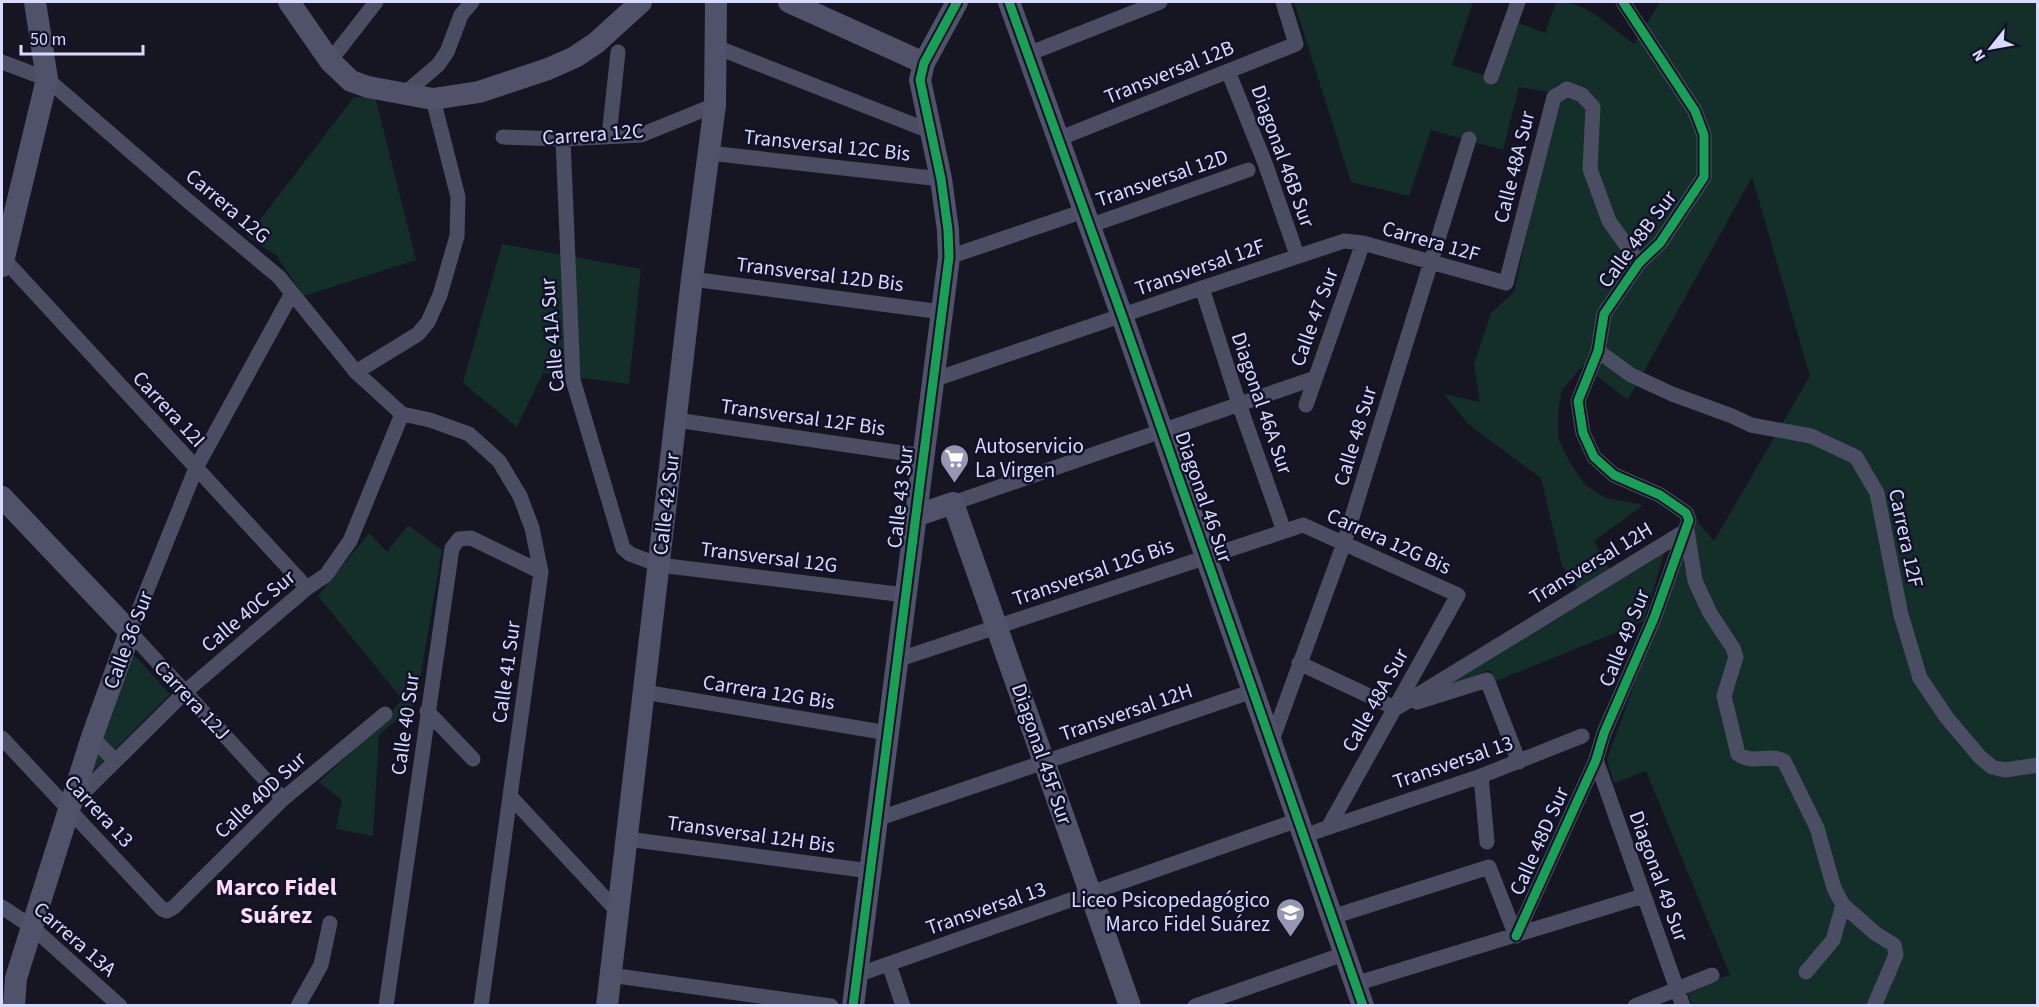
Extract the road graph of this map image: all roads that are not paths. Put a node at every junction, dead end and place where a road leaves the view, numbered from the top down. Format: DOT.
graph roads {
  1 [pos="35,2"];
  2 [pos="288,2"];
  3 [pos="376,2"];
  4 [pos="472,2"];
  5 [pos="641,2"];
  6 [pos="716,2"];
  7 [pos="789,2"];
  8 [pos="957,2"];
  9 [pos="1009,2"];
  10 [pos="1160,2"];
  11 [pos="1283,2"];
  12 [pos="1518,2"];
  13 [pos="1615,2"];
  14 [pos="1623,2"];
  15 [pos="1646,37"];
  16 [pos="716,47"];
  17 [pos="618,52"];
  18 [pos="1028,54"];
  19 [pos="330,61"];
  20 [pos="2,62"];
  21 [pos="924,63"];
  22 [pos="1228,71"];
  23 [pos="1491,77"];
  24 [pos="47,79"];
  25 [pos="404,94"];
  26 [pos="433,99"];
  27 [pos="715,105"];
  28 [pos="932,132"];
  29 [pos="609,136"];
  30 [pos="503,137"];
  31 [pos="563,139"];
  32 [pos="1058,139"];
  33 [pos="1469,139"];
  34 [pos="709,153"];
  35 [pos="1248,170"];
  36 [pos="941,179"];
  37 [pos="8,212"];
  38 [pos="1087,218"];
  39 [pos="1344,241"];
  40 [pos="1363,243"];
  41 [pos="1297,255"];
  42 [pos="949,257"];
  43 [pos="2,261"];
  44 [pos="1431,263"];
  45 [pos="1639,263"];
  46 [pos="693,279"];
  47 [pos="1506,283"];
  48 [pos="1202,288"];
  49 [pos="292,293"];
  50 [pos="942,312"];
  51 [pos="1122,316"];
  52 [pos="1598,351"];
  53 [pos="356,372"];
  54 [pos="1315,378"];
  55 [pos="933,380"];
  56 [pos="1239,404"];
  57 [pos="1306,405"];
  58 [pos="402,414"];
  59 [pos="676,420"];
  60 [pos="1162,431"];
  61 [pos="923,456"];
  62 [pos="195,468"];
  63 [pos="2,497"];
  64 [pos="953,503"];
  65 [pos="915,516"];
  66 [pos="1304,525"];
  67 [pos="1687,530"];
  68 [pos="1284,531"];
  69 [pos="1344,543"];
  70 [pos="630,554"];
  71 [pos="1206,557"];
  72 [pos="659,566"];
  73 [pos="540,572"];
  74 [pos="307,588"];
  75 [pos="905,595"];
  76 [pos="1458,595"];
  77 [pos="997,627"];
  78 [pos="130,632"];
  79 [pos="897,660"];
  80 [pos="1299,663"];
  81 [pos="185,692"];
  82 [pos="644,692"];
  83 [pos="1253,692"];
  84 [pos="1395,708"];
  85 [pos="428,711"];
  86 [pos="385,714"];
  87 [pos="888,733"];
  88 [pos="92,736"];
  89 [pos="1582,736"];
  90 [pos="2,738"];
  91 [pos="1271,743"];
  92 [pos="474,759"];
  93 [pos="115,760"];
  94 [pos="1596,760"];
  95 [pos="1044,762"];
  96 [pos="1519,762"];
  97 [pos="2037,765"];
  98 [pos="1481,776"];
  99 [pos="510,796"];
  100 [pos="284,799"];
  101 [pos="70,807"];
  102 [pos="877,819"];
  103 [pos="1329,826"];
  104 [pos="1301,828"];
  105 [pos="627,839"];
  106 [pos="1487,842"];
  107 [pos="870,871"];
  108 [pos="1090,893"];
  109 [pos="1643,896"];
  110 [pos="1843,905"];
  111 [pos="2,907"];
  112 [pos="167,911"];
  113 [pos="618,912"];
  114 [pos="1332,917"];
  115 [pos="330,923"];
  116 [pos="32,927"];
  117 [pos="1516,936"];
  118 [pos="1344,954"];
  119 [pos="889,964"];
  120 [pos="1806,972"];
  121 [pos="610,975"];
  122 [pos="857,975"];
  123 [pos="1712,975"];
  124 [pos="1677,987"];
  125 [pos="1359,995"];
  126 [pos="115,1004"];
  127 [pos="14,1005"];
  128 [pos="298,1005"];
  129 [pos="386,1005"];
  130 [pos="481,1005"];
  131 [pos="607,1005"];
  132 [pos="831,1005"];
  133 [pos="854,1005"];
  134 [pos="903,1005"];
  135 [pos="1130,1005"];
  136 [pos="1195,1005"];
  137 [pos="1635,1005"];
  138 [pos="1683,1005"];
  139 [pos="1874,1005"];
  1 -- 24 [label="street"];
  2 -- 19 [label="street"];
  3 -- 19 [label="street"];
  4 -- 25 [label="street"];
  5 -- 26 [label="street"];
  6 -- 16 [label="street, Calle 42 Sur"];
  7 -- 21 [label="street"];
  8 -- 21 [label="street, Calle 43 Sur"];
  9 -- 18 [label="street, Diagonal 46 Sur"];
  10 -- 18 [label="street"];
  11 -- 22 [label="street, Transversal 12B"];
  12 -- 23 [label="street"];
  13 -- 15 [label="street"];
  14 -- 15 [label="street"];
  15 -- 45 [label="street, Calle 48B Sur"];
  16 -- 27 [label="street, Calle 42 Sur"];
  16 -- 28 [label="street"];
  17 -- 29 [label="street"];
  18 -- 32 [label="street, Diagonal 46 Sur"];
  19 -- 25 [label="street"];
  20 -- 24 [label="street, Carrera 12G"];
  21 -- 28 [label="street, Calle 43 Sur"];
  22 -- 32 [label="street, Transversal 12B"];
  22 -- 41 [label="street, Diagonal 46B Sur"];
  24 -- 37 [label="street"];
  24 -- 49 [label="street, Carrera 12G"];
  25 -- 26 [label="street"];
  26 -- 53 [label="street"];
  27 -- 29 [label="street, Carrera 12C"];
  27 -- 34 [label="street, Calle 42 Sur"];
  28 -- 36 [label="street, Calle 43 Sur"];
  29 -- 31 [label="street, Carrera 12C"];
  30 -- 31 [label="street, Carrera 12C"];
  31 -- 70 [label="street, Calle 41A Sur"];
  32 -- 38 [label="street, Diagonal 46 Sur"];
  33 -- 44 [label="street, Calle 48 Sur"];
  34 -- 36 [label="street, Transversal 12C Bis"];
  34 -- 46 [label="street, Calle 42 Sur"];
  35 -- 38 [label="street, Transversal 12D"];
  36 -- 42 [label="street, Calle 43 Sur"];
  37 -- 43 [label="street"];
  38 -- 42 [label="street, Transversal 12D"];
  38 -- 51 [label="street, Diagonal 46 Sur"];
  39 -- 40 [label="street, Carrera 12F"];
  39 -- 41 [label="street, Transversal 12F"];
  40 -- 44 [label="street, Carrera 12F"];
  40 -- 54 [label="street, Calle 47 Sur"];
  41 -- 48 [label="street, Transversal 12F"];
  42 -- 50 [label="street, Calle 43 Sur"];
  43 -- 62 [label="street, Carrera 12I"];
  44 -- 47 [label="street, Carrera 12F"];
  44 -- 69 [label="street, Calle 48 Sur"];
  45 -- 47 [label="street, Calle 48A Sur"];
  45 -- 52 [label="street, Calle 48B Sur"];
  46 -- 50 [label="street, Transversal 12D Bis"];
  46 -- 59 [label="street, Calle 42 Sur"];
  48 -- 51 [label="street, Transversal 12F"];
  48 -- 56 [label="street, Diagonal 46A Sur"];
  49 -- 53 [label="street, Carrera 12G"];
  49 -- 62 [label="street, Calle 36 Sur"];
  50 -- 55 [label="street, Calle 43 Sur"];
  51 -- 55 [label="street, Transversal 12F"];
  51 -- 60 [label="street, Diagonal 46 Sur"];
  52 -- 67 [label="street, Calle 48B Sur"];
  52 -- 97 [label="street, Carrera 12F"];
  53 -- 58 [label="street, Carrera 12G"];
  54 -- 56 [label="street"];
  54 -- 57 [label="street, Calle 47 Sur"];
  55 -- 61 [label="street, Calle 43 Sur"];
  56 -- 60 [label="street"];
  56 -- 68 [label="street, Diagonal 46A Sur"];
  58 -- 73 [label="street, Calle 41 Sur"];
  58 -- 74 [label="street, Calle 40C Sur"];
  59 -- 61 [label="street, Transversal 12F Bis"];
  59 -- 72 [label="street, Calle 42 Sur"];
  60 -- 64 [label="street"];
  60 -- 71 [label="street, Diagonal 46 Sur"];
  61 -- 65 [label="street, Calle 43 Sur"];
  62 -- 74 [label="street, Carrera 12I"];
  62 -- 78 [label="street, Calle 36 Sur"];
  63 -- 78 [label="street, Carrera 12J"];
  64 -- 65 [label="street"];
  64 -- 77 [label="street, Diagonal 45F Sur"];
  65 -- 75 [label="street, Calle 43 Sur"];
  66 -- 68 [label="street, Transversal 12G Bis"];
  66 -- 69 [label="street, Carrera 12G Bis"];
  67 -- 84 [label="street, Transversal 12H"];
  67 -- 94 [label="street, Calle 49 Sur"];
  67 -- 110 [label="street"];
  68 -- 71 [label="street, Transversal 12G Bis"];
  69 -- 76 [label="street, Carrera 12G Bis"];
  69 -- 80 [label="street, Calle 48 Sur"];
  70 -- 72 [label="street, Transversal 12G"];
  71 -- 77 [label="street, Transversal 12G Bis"];
  71 -- 83 [label="street, Diagonal 46 Sur"];
  72 -- 75 [label="street, Transversal 12G"];
  72 -- 82 [label="street, Calle 42 Sur"];
  73 -- 85 [label="street, Calle 40 Sur"];
  73 -- 99 [label="street, Calle 41 Sur"];
  74 -- 81 [label="street, Calle 40C Sur"];
  75 -- 79 [label="street, Calle 43 Sur"];
  76 -- 84 [label="street, Calle 48A Sur"];
  77 -- 79 [label="street, Transversal 12G Bis"];
  77 -- 95 [label="street, Diagonal 45F Sur"];
  78 -- 81 [label="street, Carrera 12J"];
  78 -- 88 [label="street, Calle 36 Sur"];
  79 -- 87 [label="street, Calle 43 Sur"];
  80 -- 84 [label="street"];
  80 -- 91 [label="street, Calle 48 Sur"];
  81 -- 93 [label="street, Calle 40C Sur"];
  81 -- 100 [label="street, Carrera 12J"];
  82 -- 87 [label="street, Carrera 12G Bis"];
  82 -- 105 [label="street, Calle 42 Sur"];
  83 -- 91 [label="street, Diagonal 46 Sur"];
  83 -- 95 [label="street, Transversal 12H"];
  84 -- 96 [label="street"];
  84 -- 103 [label="street, Calle 48A Sur"];
  85 -- 92 [label="street"];
  85 -- 129 [label="street, Calle 40 Sur"];
  86 -- 100 [label="street, Calle 40D Sur"];
  87 -- 102 [label="street, Calle 43 Sur"];
  88 -- 93 [label="street"];
  88 -- 101 [label="street, Calle 36 Sur"];
  89 -- 96 [label="street, Transversal 13"];
  90 -- 101 [label="street, Carrera 13"];
  91 -- 104 [label="street, Diagonal 46 Sur"];
  93 -- 101 [label="street, Calle 40C Sur"];
  94 -- 109 [label="street, Diagonal 49 Sur"];
  94 -- 117 [label="street, Calle 48D Sur"];
  95 -- 102 [label="street, Transversal 12H"];
  95 -- 108 [label="street, Diagonal 45F Sur"];
  96 -- 98 [label="street, Transversal 13"];
  98 -- 103 [label="street, Transversal 13"];
  98 -- 106 [label="street"];
  99 -- 113 [label="street"];
  99 -- 130 [label="street, Calle 41 Sur"];
  100 -- 112 [label="street, Calle 40D Sur"];
  101 -- 112 [label="street, Carrera 13"];
  101 -- 116 [label="street, Calle 36 Sur"];
  102 -- 107 [label="street, Calle 43 Sur"];
  103 -- 104 [label="street, Transversal 13"];
  104 -- 108 [label="street, Transversal 13"];
  104 -- 114 [label="street, Diagonal 46 Sur"];
  105 -- 107 [label="street, Transversal 12H Bis"];
  105 -- 113 [label="street, Calle 42 Sur"];
  107 -- 122 [label="street, Calle 43 Sur"];
  108 -- 119 [label="street, Transversal 13"];
  108 -- 135 [label="street, Diagonal 45F Sur"];
  109 -- 117 [label="street"];
  109 -- 124 [label="street, Diagonal 49 Sur"];
  110 -- 120 [label="street"];
  110 -- 139 [label="street"];
  111 -- 116 [label="street, Carrera 13A"];
  113 -- 121 [label="street, Calle 42 Sur"];
  114 -- 117 [label="street"];
  114 -- 118 [label="street, Diagonal 46 Sur"];
  115 -- 128 [label="street"];
  116 -- 126 [label="street, Carrera 13A"];
  116 -- 127 [label="street, Calle 36 Sur"];
  117 -- 125 [label="street"];
  118 -- 125 [label="street, Diagonal 46 Sur"];
  118 -- 136 [label="street"];
  119 -- 122 [label="street, Transversal 13"];
  119 -- 134 [label="street"];
  121 -- 131 [label="street, Calle 42 Sur"];
  121 -- 132 [label="street"];
  122 -- 133 [label="street, Calle 43 Sur"];
  123 -- 124 [label="street"];
  124 -- 137 [label="street"];
  124 -- 138 [label="street, Diagonal 49 Sur"];
}
